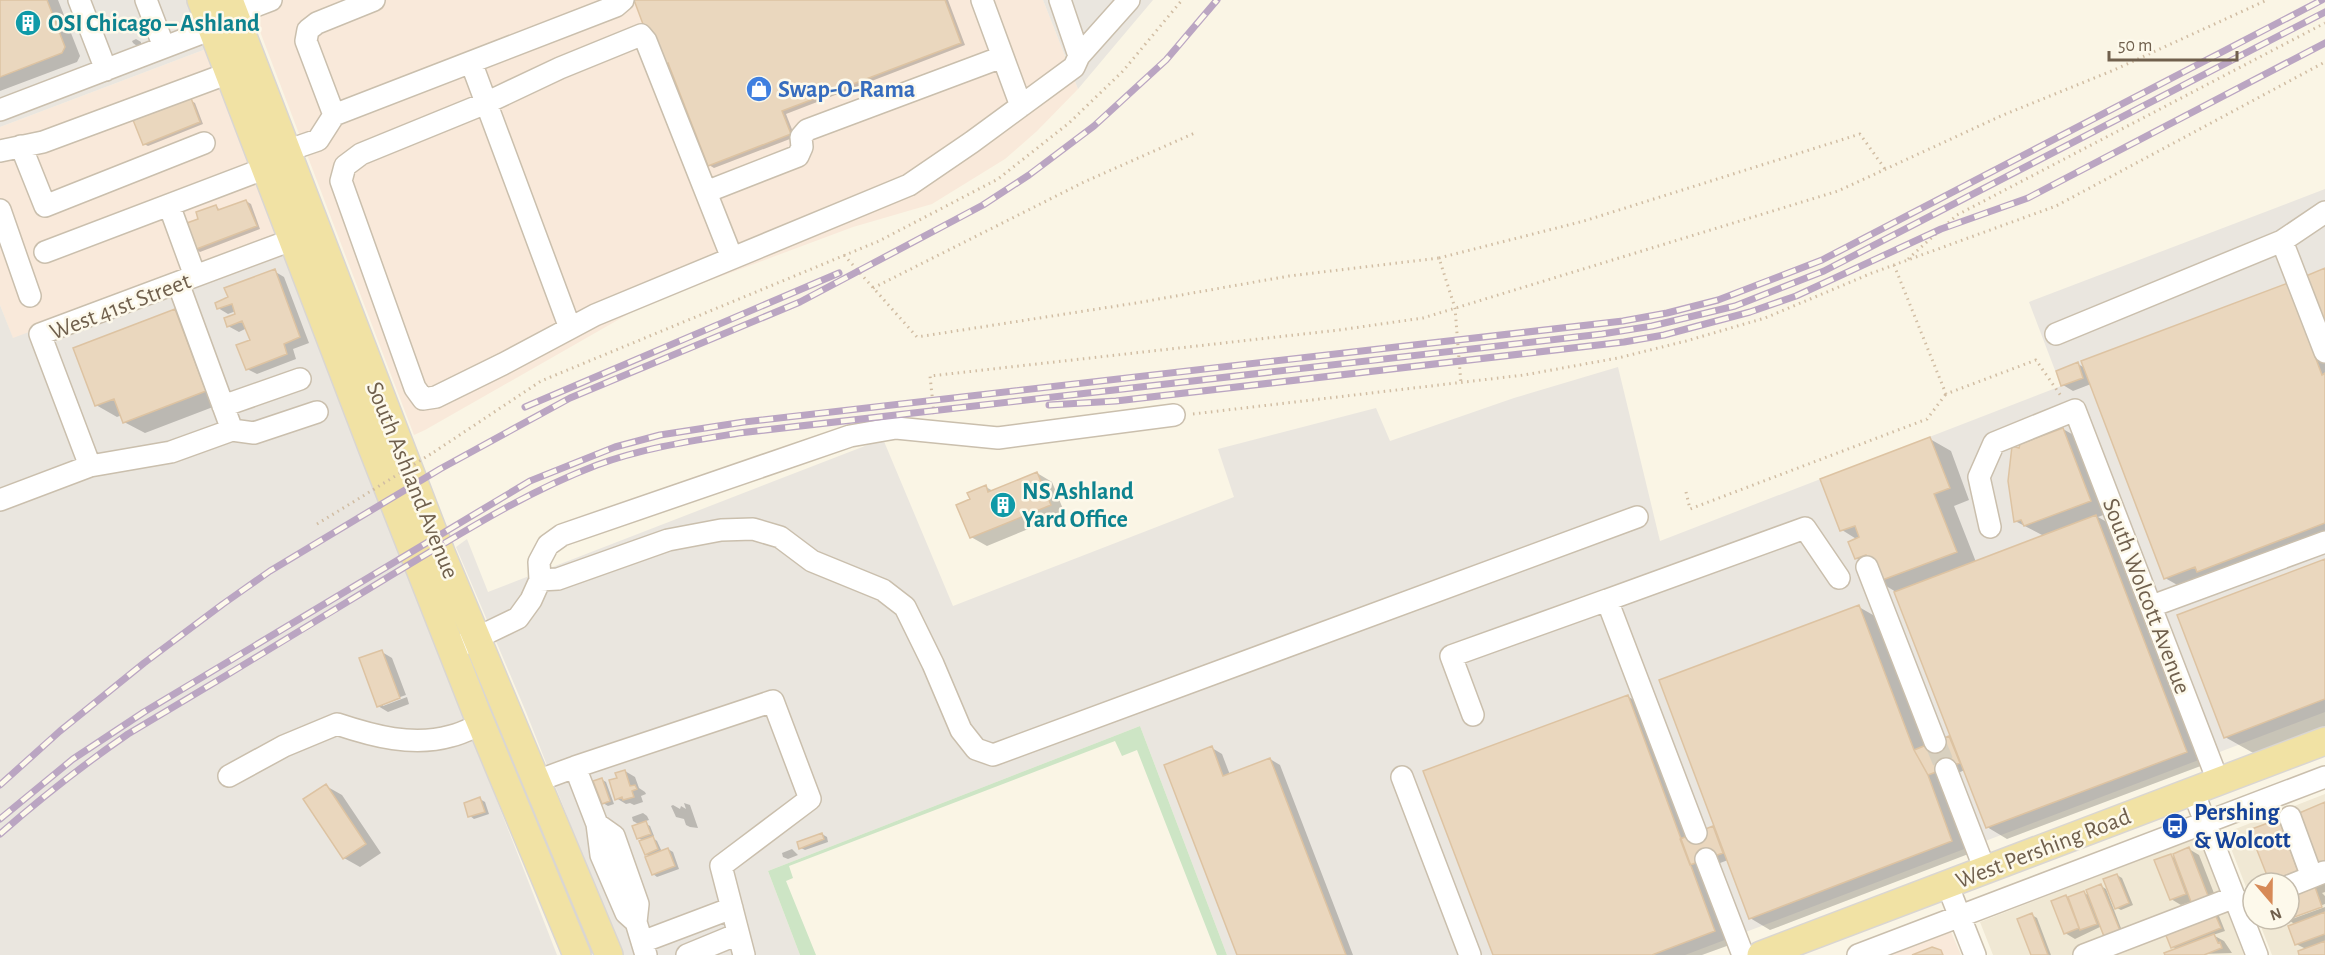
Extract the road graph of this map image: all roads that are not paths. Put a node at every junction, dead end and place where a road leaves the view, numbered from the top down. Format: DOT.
graph roads {
  1 [pos="79,0"];
  2 [pos="146,0"];
  3 [pos="201,0"];
  4 [pos="271,0"];
  5 [pos="374,0"];
  6 [pos="623,0"];
  7 [pos="982,0"];
  8 [pos="1060,0"];
  9 [pos="1130,0"];
  10 [pos="225,14"];
  11 [pos="165,47"];
  12 [pos="1079,56"];
  13 [pos="1002,57"];
  14 [pos="471,62"];
  15 [pos="106,70"];
  16 [pos="229,73"];
  17 [pos="486,103"];
  18 [pos="1020,106"];
  19 [pos="0,110"];
  20 [pos="334,115"];
  21 [pos="204,144"];
  22 [pos="21,146"];
  23 [pos="0,151"];
  24 [pos="286,151"];
  25 [pos="266,168"];
  26 [pos="705,192"];
  27 [pos="169,205"];
  28 [pos="0,210"];
  29 [pos="2325,212"];
  30 [pos="305,236"];
  31 [pos="2282,241"];
  32 [pos="45,252"];
  33 [pos="732,258"];
  34 [pos="186,279"];
  35 [pos="30,296"];
  36 [pos="570,328"];
  37 [pos="2056,334"];
  38 [pos="2325,352"];
  39 [pos="300,379"];
  40 [pos="223,406"];
  41 [pos="317,412"];
  42 [pos="1174,415"];
  43 [pos="232,430"];
  44 [pos="90,466"];
  45 [pos="0,500"];
  46 [pos="1637,518"];
  47 [pos="1990,527"];
  48 [pos="2325,542"];
  49 [pos="1867,567"];
  50 [pos="1839,578"];
  51 [pos="540,580"];
  52 [pos="1607,600"];
  53 [pos="2152,606"];
  54 [pos="477,638"];
  55 [pos="452,650"];
  56 [pos="1473,715"];
  57 [pos="482,724"];
  58 [pos="2325,741"];
  59 [pos="1935,742"];
  60 [pos="575,767"];
  61 [pos="1946,769"];
  62 [pos="229,776"];
  63 [pos="1402,777"];
  64 [pos="2325,777"];
  65 [pos="537,781"];
  66 [pos="2206,786"];
  67 [pos="2290,817"];
  68 [pos="2206,823"];
  69 [pos="1695,833"];
  70 [pos="1706,859"];
  71 [pos="1985,870"];
  72 [pos="2319,875"];
  73 [pos="2301,882"];
  74 [pos="1947,884"];
  75 [pos="2241,899"];
  76 [pos="2241,901"];
  77 [pos="732,908"];
  78 [pos="1960,916"];
  79 [pos="2250,931"];
  80 [pos="738,934"];
  81 [pos="644,949"];
  82 [pos="2118,949"];
  83 [pos="578,955"];
  84 [pos="609,955"];
  85 [pos="687,955"];
  86 [pos="744,955"];
  87 [pos="1470,955"];
  88 [pos="1743,955"];
  89 [pos="1761,955"];
  90 [pos="1858,955"];
  91 [pos="1975,955"];
  92 [pos="2084,955"];
  93 [pos="2257,955"];
  1 -- 15 [label="street"];
  2 -- 11 [label="street"];
  3 -- 10 [label="main road, South Ashland Avenue"];
  4 -- 10 [label="street"];
  5 -- 20 [label="street"];
  6 -- 14 [label="street"];
  7 -- 13 [label="street"];
  8 -- 12 [label="street"];
  9 -- 12 [label="street"];
  10 -- 11 [label="street"];
  10 -- 16 [label="main road, South Ashland Avenue"];
  10 -- 24 [label="main road, South Ashland Avenue"];
  11 -- 15 [label="street"];
  12 -- 18 [label="street"];
  13 -- 18 [label="street"];
  13 -- 26 [label="street"];
  14 -- 17 [label="street"];
  14 -- 20 [label="street"];
  15 -- 19 [label="street"];
  16 -- 22 [label="street"];
  16 -- 25 [label="main road, South Ashland Avenue"];
  17 -- 26 [label="street"];
  17 -- 36 [label="street"];
  17 -- 36 [label="street"];
  18 -- 33 [label="street"];
  20 -- 24 [label="street"];
  21 -- 22 [label="street"];
  22 -- 23 [label="street"];
  24 -- 30 [label="main road, South Ashland Avenue"];
  25 -- 27 [label="street"];
  25 -- 30 [label="main road, South Ashland Avenue"];
  26 -- 33 [label="street"];
  27 -- 32 [label="street"];
  27 -- 34 [label="street"];
  28 -- 35 [label="street"];
  29 -- 31 [label="street"];
  30 -- 34 [label="street, West 41st Street"];
  30 -- 54 [label="main road, South Ashland Avenue"];
  30 -- 55 [label="main road, South Ashland Avenue"];
  31 -- 37 [label="street"];
  31 -- 38 [label="street"];
  33 -- 36 [label="street"];
  34 -- 40 [label="street"];
  34 -- 44 [label="street, West 41st Street"];
  39 -- 40 [label="street"];
  40 -- 43 [label="street"];
  41 -- 43 [label="street"];
  42 -- 51 [label="street"];
  43 -- 44 [label="street"];
  44 -- 45 [label="street"];
  46 -- 51 [label="street"];
  47 -- 53 [label="street, South Wolcott Avenue"];
  48 -- 53 [label="street"];
  49 -- 59 [label="street"];
  50 -- 52 [label="street"];
  51 -- 54 [label="street"];
  52 -- 56 [label="street"];
  52 -- 69 [label="street"];
  53 -- 66 [label="street, South Wolcott Avenue"];
  54 -- 55 [label="street"];
  54 -- 65 [label="main road, South Ashland Avenue"];
  55 -- 57 [label="main road, South Ashland Avenue"];
  57 -- 62 [label="street"];
  57 -- 83 [label="main road, South Ashland Avenue"];
  58 -- 66 [label="main road, West Pershing Road"];
  60 -- 65 [label="street"];
  60 -- 77 [label="street"];
  60 -- 81 [label="street"];
  61 -- 71 [label="street"];
  63 -- 87 [label="street"];
  64 -- 68 [label="street, West Pershing Road"];
  65 -- 84 [label="main road, South Ashland Avenue"];
  66 -- 68 [label="street, South Wolcott Avenue"];
  66 -- 71 [label="main road, West Pershing Road"];
  67 -- 72 [label="street"];
  68 -- 75 [label="street, South Wolcott Avenue"];
  68 -- 78 [label="street, West Pershing Road"];
  70 -- 88 [label="street"];
  71 -- 74 [label="main road, West Pershing Road"];
  72 -- 73 [label="street"];
  74 -- 78 [label="street"];
  74 -- 89 [label="main road, West Pershing Road"];
  76 -- 82 [label="street"];
  77 -- 80 [label="street"];
  77 -- 81 [label="street"];
  78 -- 90 [label="street, West Pershing Road"];
  78 -- 91 [label="street"];
  79 -- 93 [label="street, South Wolcott Avenue"];
  80 -- 85 [label="street"];
  80 -- 86 [label="street"];
  82 -- 92 [label="street"];
}
